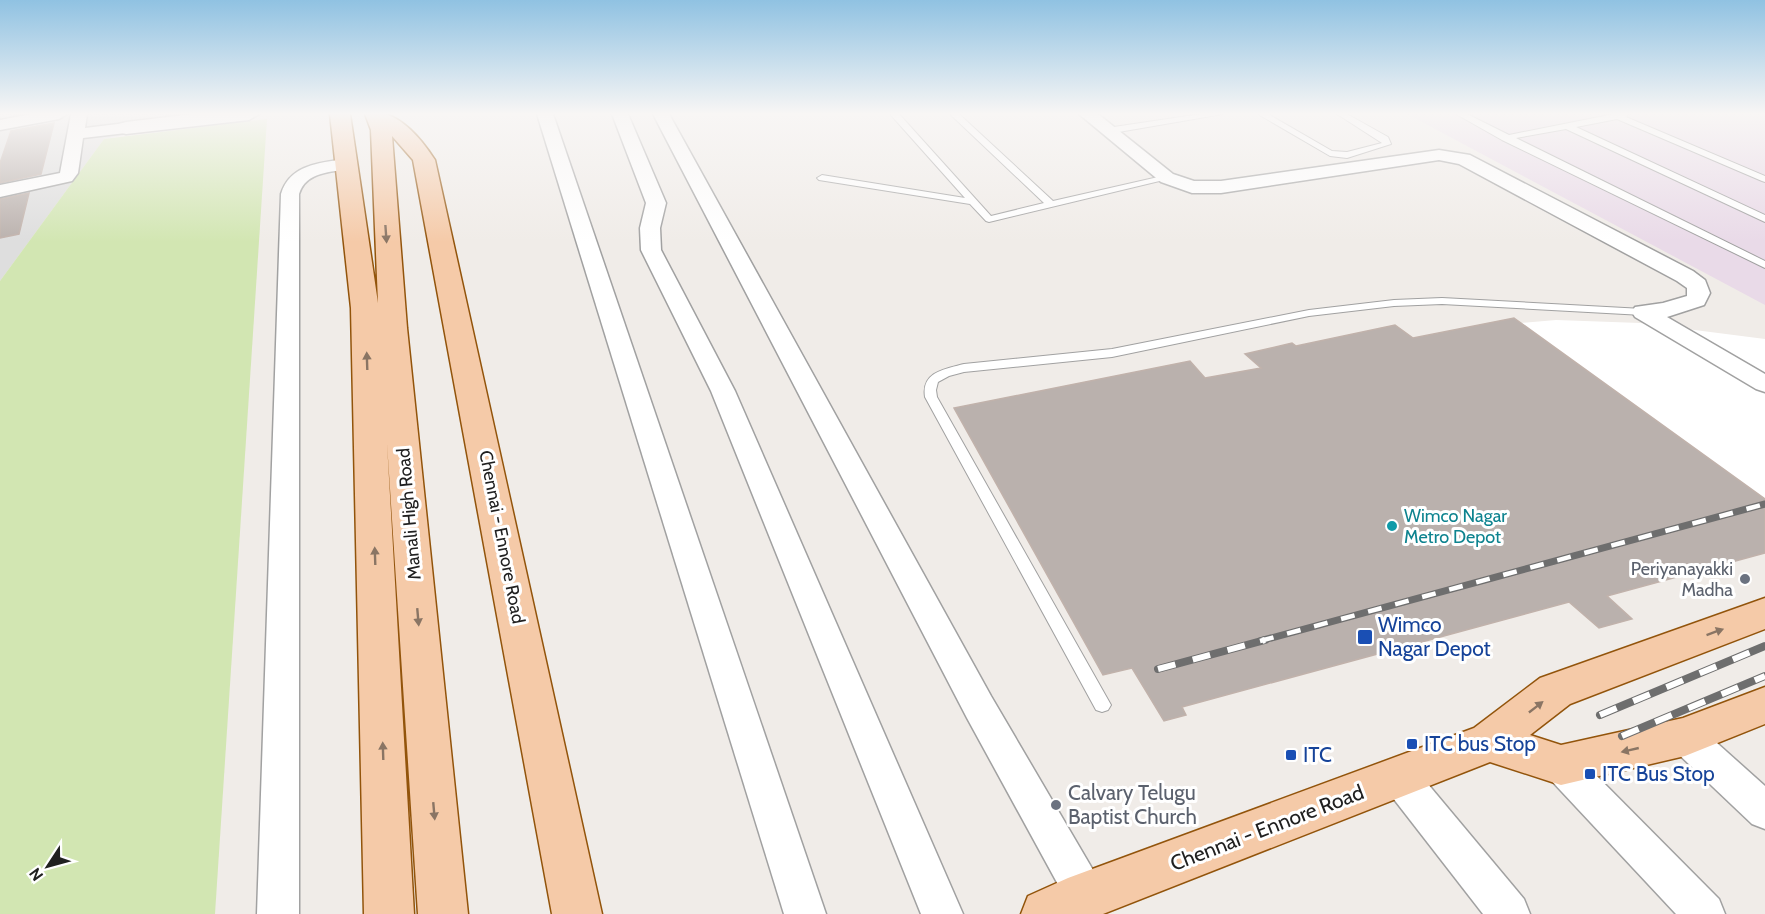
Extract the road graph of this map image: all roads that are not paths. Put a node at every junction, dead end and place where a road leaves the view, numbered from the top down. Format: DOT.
graph roads {
  1 [pos="72,157"];
  2 [pos="344,157"];
  3 [pos="382,157"];
  4 [pos="420,157"];
  5 [pos="559,157"];
  6 [pos="637,157"];
  7 [pos="683,157"];
  8 [pos="933,157"];
  9 [pos="1000,157"];
  10 [pos="1140,157"];
  11 [pos="1425,157"];
  12 [pos="1449,157"];
  13 [pos="1543,157"];
  14 [pos="1632,157"];
  15 [pos="1715,157"];
  16 [pos="344,161"];
  17 [pos="382,170"];
  18 [pos="426,172"];
  19 [pos="822,178"];
  20 [pos="1167,178"];
  21 [pos="1765,179"];
  22 [pos="0,190"];
  23 [pos="974,202"];
  24 [pos="1051,204"];
  25 [pos="1765,219"];
  26 [pos="1765,265"];
  27 [pos="1642,312"];
  28 [pos="1765,384"];
  29 [pos="1765,613"];
  30 [pos="1102,705"];
  31 [pos="1765,705"];
  32 [pos="1685,737"];
  33 [pos="1489,742"];
  34 [pos="1561,765"];
  35 [pos="1400,777"];
  36 [pos="1765,811"];
  37 [pos="1086,896"];
  38 [pos="278,914"];
  39 [pos="389,914"];
  40 [pos="443,914"];
  41 [pos="577,914"];
  42 [pos="805,914"];
  43 [pos="942,914"];
  44 [pos="1046,914"];
  45 [pos="1509,914"];
  46 [pos="1704,914"];
  1 -- 22 [label="street"];
  2 -- 16 [label="main road, Manali High Road"];
  3 -- 17 [label="main road, Manali High Road"];
  4 -- 18 [label="main road"];
  5 -- 42 [label="street"];
  6 -- 43 [label="street"];
  7 -- 37 [label="street"];
  8 -- 23 [label="lane"];
  9 -- 24 [label="lane"];
  10 -- 20 [label="street"];
  11 -- 20 [label="street"];
  12 -- 27 [label="street"];
  13 -- 26 [label="lane"];
  14 -- 25 [label="lane"];
  15 -- 21 [label="lane"];
  16 -- 17 [label="main road"];
  16 -- 38 [label="street"];
  39 -- 16 [label="main road, Manali High Road, one-way"];
  17 -- 18 [label="main road"];
  17 -- 40 [label="main road, Manali High Road, one-way"];
  18 -- 41 [label="main road, Chennai - Ennore Road"];
  19 -- 23 [label="lane"];
  20 -- 24 [label="lane"];
  23 -- 24 [label="lane"];
  27 -- 28 [label="street"];
  27 -- 30 [label="lane"];
  33 -- 29 [label="main road, Chennai - Ennore Road, one-way"];
  31 -- 32 [label="main road"];
  32 -- 34 [label="main road, one-way"];
  32 -- 36 [label="street"];
  33 -- 34 [label="main road"];
  33 -- 35 [label="main road, Chennai - Ennore Road"];
  34 -- 46 [label="street"];
  35 -- 37 [label="main road, Chennai - Ennore Road"];
  35 -- 45 [label="street"];
  37 -- 44 [label="main road, Chennai - Ennore Road"];
}
